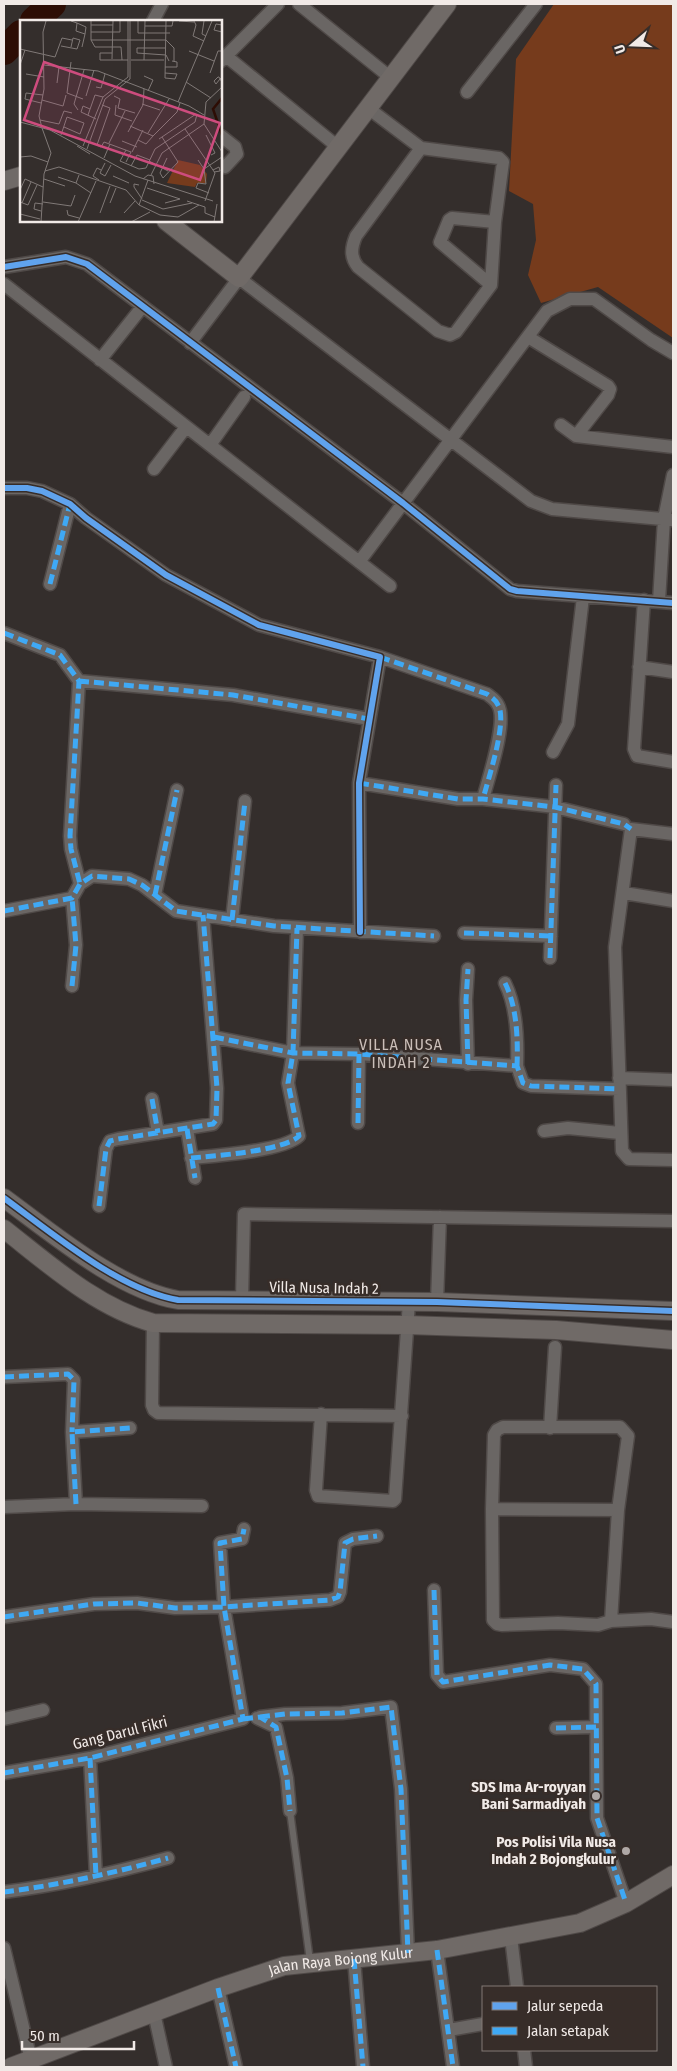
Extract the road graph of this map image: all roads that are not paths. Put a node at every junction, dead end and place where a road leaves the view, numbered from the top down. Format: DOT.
graph roads {
  1 [pos="162,4"];
  2 [pos="278,4"];
  3 [pos="299,4"];
  4 [pos="447,4"];
  5 [pos="536,4"];
  6 [pos="154,20"];
  7 [pos="223,58"];
  8 [pos="391,78"];
  9 [pos="468,92"];
  10 [pos="368,108"];
  11 [pos="222,137"];
  12 [pos="338,147"];
  13 [pos="421,148"];
  14 [pos="222,165"];
  15 [pos="20,176"];
  16 [pos="4,182"];
  17 [pos="167,222"];
  18 [pos="495,222"];
  19 [pos="4,267"];
  20 [pos="239,278"];
  21 [pos="4,284"];
  22 [pos="491,285"];
  23 [pos="143,306"];
  24 [pos="528,337"];
  25 [pos="190,342"];
  26 [pos="673,353"];
  27 [pos="100,360"];
  28 [pos="244,397"];
  29 [pos="562,425"];
  30 [pos="186,427"];
  31 [pos="576,436"];
  32 [pos="451,440"];
  33 [pos="210,446"];
  34 [pos="673,447"];
  35 [pos="154,469"];
  36 [pos="673,475"];
  37 [pos="4,488"];
  38 [pos="403,503"];
  39 [pos="70,504"];
  40 [pos="669,520"];
  41 [pos="359,562"];
  42 [pos="50,584"];
  43 [pos="390,586"];
  44 [pos="584,597"];
  45 [pos="644,600"];
  46 [pos="659,601"];
  47 [pos="673,603"];
  48 [pos="4,633"];
  49 [pos="380,657"];
  50 [pos="639,667"];
  51 [pos="673,672"];
  52 [pos="79,681"];
  53 [pos="369,719"];
  54 [pos="552,752"];
  55 [pos="673,762"];
  56 [pos="359,783"];
  57 [pos="556,785"];
  58 [pos="177,790"];
  59 [pos="483,799"];
  60 [pos="245,802"];
  61 [pos="555,807"];
  62 [pos="628,827"];
  63 [pos="673,834"];
  64 [pos="80,884"];
  65 [pos="624,893"];
  66 [pos="155,895"];
  67 [pos="72,898"];
  68 [pos="673,902"];
  69 [pos="4,911"];
  70 [pos="203,915"];
  71 [pos="232,920"];
  72 [pos="297,928"];
  73 [pos="360,932"];
  74 [pos="464,932"];
  75 [pos="434,936"];
  76 [pos="551,936"];
  77 [pos="550,958"];
  78 [pos="468,969"];
  79 [pos="505,983"];
  80 [pos="72,986"];
  81 [pos="214,1037"];
  82 [pos="293,1053"];
  83 [pos="359,1054"];
  84 [pos="468,1064"];
  85 [pos="516,1066"];
  86 [pos="673,1080"];
  87 [pos="619,1083"];
  88 [pos="152,1099"];
  89 [pos="358,1123"];
  90 [pos="187,1129"];
  91 [pos="544,1131"];
  92 [pos="158,1133"];
  93 [pos="620,1133"];
  94 [pos="192,1158"];
  95 [pos="673,1160"];
  96 [pos="195,1178"];
  97 [pos="4,1198"];
  98 [pos="99,1206"];
  99 [pos="440,1217"];
  100 [pos="673,1221"];
  101 [pos="4,1229"];
  102 [pos="242,1299"];
  103 [pos="409,1302"];
  104 [pos="437,1302"];
  105 [pos="673,1311"];
  106 [pos="153,1323"];
  107 [pos="407,1325"];
  108 [pos="673,1340"];
  109 [pos="555,1347"];
  110 [pos="4,1377"];
  111 [pos="321,1414"];
  112 [pos="402,1416"];
  113 [pos="130,1428"];
  114 [pos="550,1428"];
  115 [pos="72,1432"];
  116 [pos="76,1504"];
  117 [pos="202,1506"];
  118 [pos="4,1507"];
  119 [pos="492,1509"];
  120 [pos="618,1510"];
  121 [pos="244,1529"];
  122 [pos="377,1536"];
  123 [pos="434,1590"];
  124 [pos="224,1606"];
  125 [pos="4,1617"];
  126 [pos="611,1621"];
  127 [pos="673,1622"];
  128 [pos="43,1710"];
  129 [pos="260,1717"];
  130 [pos="4,1719"];
  131 [pos="242,1719"];
  132 [pos="596,1726"];
  133 [pos="556,1728"];
  134 [pos="90,1758"];
  135 [pos="4,1773"];
  136 [pos="290,1811"];
  137 [pos="168,1858"];
  138 [pos="673,1875"];
  139 [pos="96,1876"];
  140 [pos="4,1892"];
  141 [pos="626,1903"];
  142 [pos="511,1937"];
  143 [pos="4,1948"];
  144 [pos="437,1950"];
  145 [pos="408,1953"];
  146 [pos="354,1959"];
  147 [pos="310,1962"];
  148 [pos="517,1986"];
  149 [pos="218,1988"];
  150 [pos="154,2013"];
  151 [pos="482,2024"];
  152 [pos="449,2030"];
  153 [pos="524,2051"];
  154 [pos="31,2060"];
  155 [pos="11,2067"];
  156 [pos="166,2067"];
  157 [pos="236,2067"];
  158 [pos="363,2067"];
  159 [pos="453,2067"];
  160 [pos="526,2067"];
  1 -- 6 [label="street"];
  2 -- 7 [label="street"];
  3 -- 8 [label="street"];
  4 -- 8 [label="street"];
  5 -- 9 [label="street"];
  7 -- 12 [label="street"];
  8 -- 10 [label="street"];
  10 -- 12 [label="street"];
  10 -- 13 [label="street"];
  11 -- 14 [label="street"];
  12 -- 20 [label="street"];
  13 -- 18 [label="street"];
  13 -- 22 [label="street"];
  15 -- 16 [label="street"];
  17 -- 20 [label="street"];
  18 -- 22 [label="street"];
  18 -- 22 [label="street"];
  19 -- 23 [label="street"];
  20 -- 25 [label="street"];
  20 -- 32 [label="street"];
  21 -- 27 [label="street"];
  23 -- 25 [label="street"];
  23 -- 27 [label="street"];
  24 -- 26 [label="street"];
  24 -- 31 [label="street"];
  24 -- 32 [label="street"];
  25 -- 38 [label="street"];
  27 -- 30 [label="street"];
  28 -- 33 [label="street"];
  29 -- 31 [label="street"];
  30 -- 33 [label="street"];
  30 -- 35 [label="street"];
  31 -- 34 [label="street"];
  32 -- 38 [label="street"];
  32 -- 40 [label="street"];
  33 -- 41 [label="street"];
  36 -- 40 [label="street"];
  37 -- 39 [label="street"];
  38 -- 41 [label="street"];
  38 -- 44 [label="street"];
  39 -- 42 [label="street"];
  39 -- 49 [label="street"];
  40 -- 46 [label="street"];
  41 -- 43 [label="street"];
  44 -- 45 [label="street"];
  44 -- 54 [label="street"];
  45 -- 46 [label="street"];
  45 -- 50 [label="street"];
  46 -- 47 [label="street"];
  48 -- 52 [label="street"];
  49 -- 53 [label="street"];
  49 -- 59 [label="street"];
  50 -- 51 [label="street"];
  50 -- 55 [label="street"];
  52 -- 53 [label="street"];
  52 -- 64 [label="street"];
  53 -- 56 [label="street"];
  56 -- 59 [label="street"];
  56 -- 73 [label="street"];
  57 -- 61 [label="street"];
  58 -- 66 [label="street"];
  59 -- 61 [label="street"];
  60 -- 71 [label="street"];
  61 -- 62 [label="street"];
  61 -- 76 [label="street"];
  62 -- 63 [label="street"];
  62 -- 65 [label="street"];
  64 -- 66 [label="street"];
  64 -- 67 [label="street"];
  65 -- 68 [label="street"];
  65 -- 87 [label="street"];
  66 -- 70 [label="street"];
  67 -- 69 [label="street"];
  67 -- 80 [label="street"];
  70 -- 71 [label="street"];
  70 -- 81 [label="street"];
  71 -- 72 [label="street"];
  72 -- 73 [label="street"];
  72 -- 82 [label="street"];
  73 -- 75 [label="street"];
  74 -- 76 [label="street"];
  76 -- 77 [label="street"];
  78 -- 84 [label="street"];
  79 -- 85 [label="street"];
  81 -- 82 [label="street"];
  81 -- 90 [label="street"];
  82 -- 83 [label="street"];
  82 -- 94 [label="street"];
  83 -- 84 [label="street"];
  83 -- 89 [label="street"];
  84 -- 85 [label="street"];
  85 -- 87 [label="street"];
  86 -- 87 [label="street"];
  87 -- 93 [label="street"];
  88 -- 92 [label="street"];
  90 -- 92 [label="street"];
  90 -- 94 [label="street"];
  91 -- 93 [label="street"];
  92 -- 98 [label="street"];
  93 -- 95 [label="street"];
  94 -- 96 [label="street"];
  97 -- 102 [label="street, Villa Nusa Indah 2"];
  99 -- 100 [label="street"];
  99 -- 102 [label="street"];
  99 -- 104 [label="street"];
  101 -- 106 [label="street"];
  102 -- 103 [label="street, Villa Nusa Indah 2"];
  103 -- 104 [label="street, Villa Nusa Indah 2"];
  103 -- 107 [label="street"];
  104 -- 105 [label="street, Villa Nusa Indah 2"];
  106 -- 107 [label="street"];
  106 -- 111 [label="street"];
  107 -- 108 [label="street"];
  107 -- 112 [label="street"];
  109 -- 114 [label="street"];
  110 -- 115 [label="street"];
  111 -- 112 [label="street"];
  111 -- 112 [label="street"];
  113 -- 115 [label="street"];
  114 -- 119 [label="street"];
  114 -- 120 [label="street"];
  115 -- 116 [label="street"];
  116 -- 117 [label="street"];
  116 -- 118 [label="street"];
  119 -- 120 [label="street"];
  119 -- 126 [label="street"];
  120 -- 126 [label="street"];
  121 -- 124 [label="street"];
  122 -- 124 [label="street"];
  123 -- 132 [label="street"];
  124 -- 125 [label="street"];
  124 -- 131 [label="street"];
  126 -- 127 [label="street"];
  128 -- 130 [label="street"];
  129 -- 131 [label="street, Gang Darul Fikri"];
  129 -- 136 [label="street"];
  129 -- 145 [label="street, Gang Darul Fikri"];
  131 -- 134 [label="street, Gang Darul Fikri"];
  132 -- 133 [label="street"];
  132 -- 141 [label="street"];
  134 -- 135 [label="street, Gang Darul Fikri"];
  134 -- 139 [label="street"];
  136 -- 147 [label="lane"];
  137 -- 139 [label="street"];
  138 -- 141 [label="street, Jalan Raya Bojong Kulur"];
  139 -- 140 [label="street"];
  141 -- 142 [label="street, Jalan Raya Bojong Kulur"];
  142 -- 144 [label="street, Jalan Raya Bojong Kulur"];
  142 -- 148 [label="street"];
  143 -- 154 [label="street"];
  144 -- 145 [label="street, Jalan Raya Bojong Kulur"];
  144 -- 152 [label="street"];
  145 -- 146 [label="street, Jalan Raya Bojong Kulur"];
  146 -- 147 [label="street, Jalan Raya Bojong Kulur"];
  146 -- 158 [label="street"];
  147 -- 149 [label="street, Jalan Raya Bojong Kulur"];
  149 -- 150 [label="street, Jalan Raya Bojong Kulur"];
  149 -- 157 [label="street"];
  150 -- 154 [label="street, Jalan Raya Bojong Kulur"];
  150 -- 156 [label="street"];
  151 -- 152 [label="street"];
  152 -- 159 [label="street"];
  153 -- 160 [label="street"];
  154 -- 155 [label="street, Jalan Raya Bojong Kulur"];
}
